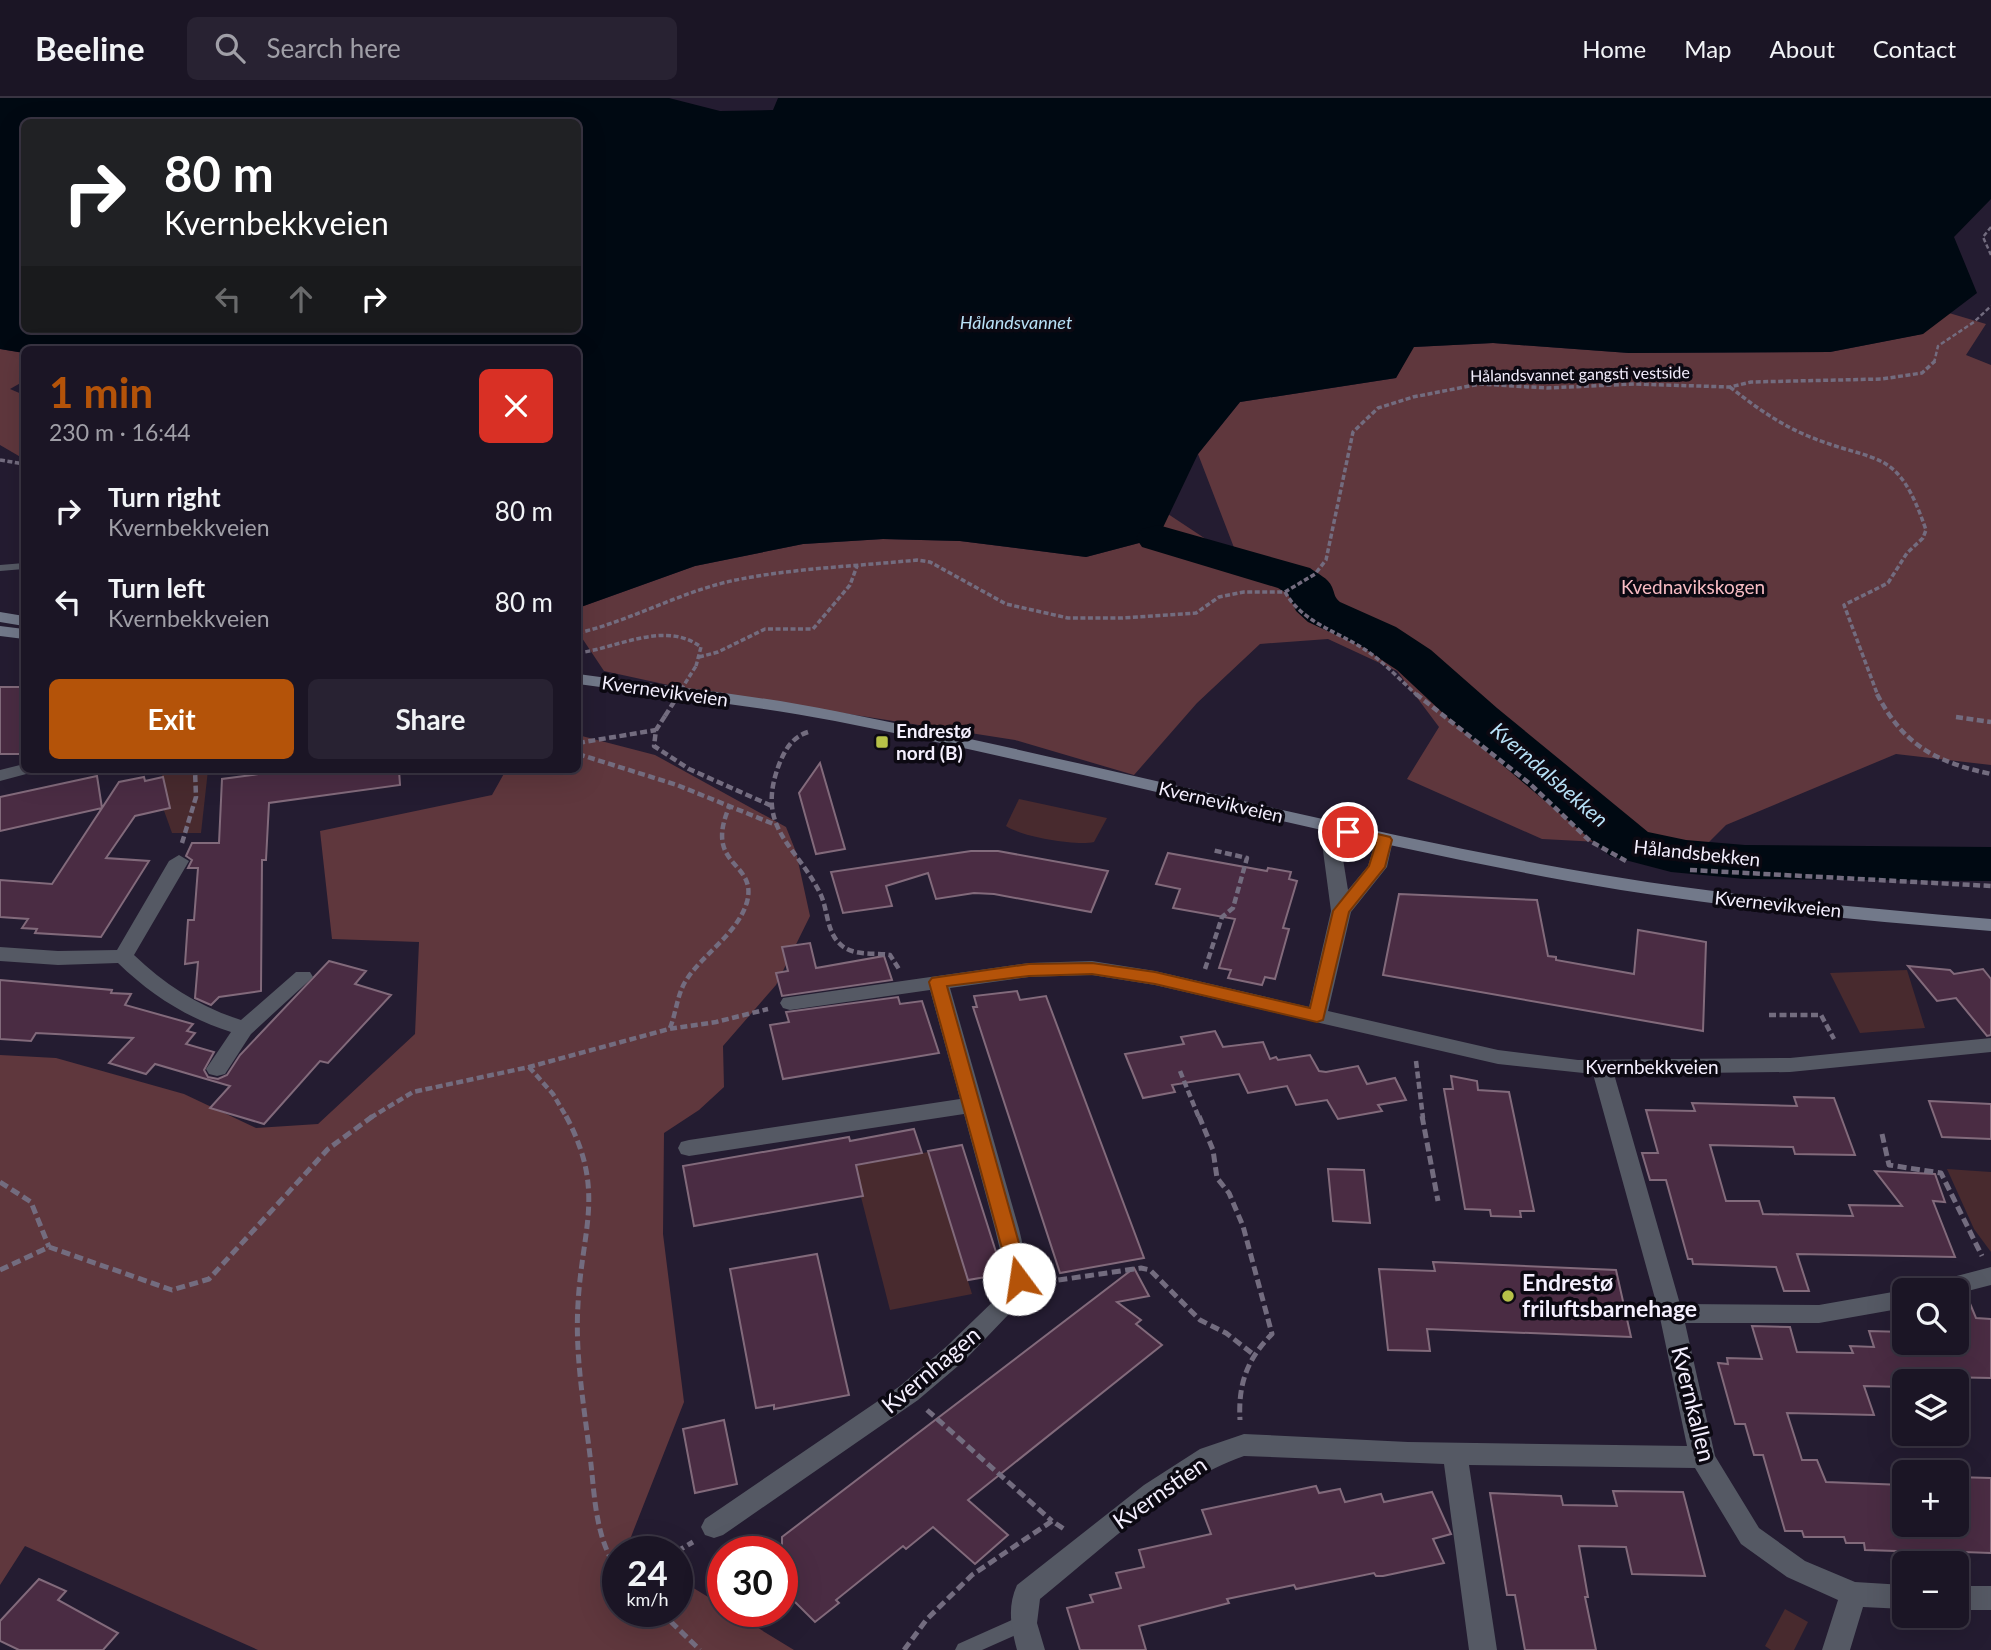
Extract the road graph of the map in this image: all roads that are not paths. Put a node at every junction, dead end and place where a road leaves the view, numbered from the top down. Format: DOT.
graph roads {
  1 [pos="21,566"];
  2 [pos="0,568"];
  3 [pos="0,617"];
  4 [pos="21,620"];
  5 [pos="0,631"];
  6 [pos="21,634"];
  7 [pos="581,679"];
  8 [pos="21,770"];
  9 [pos="0,776"];
  10 [pos="1329,828"];
  11 [pos="1384,840"];
  12 [pos="179,861"];
  13 [pos="1342,911"];
  14 [pos="1991,925"];
  15 [pos="0,954"];
  16 [pos="123,956"];
  17 [pos="303,977"];
  18 [pos="937,982"];
  19 [pos="789,1003"];
  20 [pos="1317,1016"];
  21 [pos="244,1029"];
  22 [pos="1991,1045"];
  23 [pos="217,1069"];
  24 [pos="1602,1069"];
  25 [pos="971,1105"];
  26 [pos="689,1148"];
  27 [pos="1990,1276"];
  28 [pos="1969,1282"];
  29 [pos="1892,1301"];
  30 [pos="1671,1313"];
  31 [pos="1455,1454"];
  32 [pos="1703,1457"];
  33 [pos="714,1527"];
  34 [pos="1853,1594"];
  35 [pos="1892,1596"];
  36 [pos="1969,1598"];
  37 [pos="1991,1598"];
  38 [pos="1023,1623"];
  39 [pos="964,1650"];
  40 [pos="1031,1650"];
  41 [pos="1483,1650"];
  42 [pos="1836,1650"];
  1 -- 2 [label="lane"];
  3 -- 4 [label="main road"];
  5 -- 6 [label="main road"];
  7 -- 10 [label="main road, Kvernevikveien"];
  8 -- 9 [label="street"];
  10 -- 11 [label="main road, Kvernevikveien"];
  10 -- 13 [label="street"];
  11 -- 13 [label="street"];
  11 -- 14 [label="main road, Kvernevikveien"];
  12 -- 16 [label="street"];
  13 -- 20 [label="street"];
  15 -- 16 [label="street"];
  16 -- 21 [label="street"];
  17 -- 21 [label="street"];
  18 -- 19 [label="street, Kvernbekkveien"];
  18 -- 20 [label="street, Kvernbekkveien"];
  18 -- 25 [label="street"];
  20 -- 24 [label="street, Kvernbekkveien"];
  21 -- 23 [label="street"];
  22 -- 24 [label="street, Kvernbekkveien"];
  24 -- 30 [label="street, Kvernkallen"];
  25 -- 26 [label="street"];
  25 -- 33 [label="street, Kvernhagen"];
  27 -- 28 [label="street"];
  29 -- 30 [label="street"];
  30 -- 32 [label="street, Kvernkallen"];
  31 -- 32 [label="street, Kvernstien"];
  31 -- 38 [label="street, Kvernstien"];
  31 -- 41 [label="street"];
  32 -- 34 [label="street, Kvernkallen"];
  34 -- 35 [label="street, Kvernkallen"];
  34 -- 42 [label="street"];
  36 -- 37 [label="street"];
  38 -- 39 [label="lane"];
  38 -- 40 [label="street, Kvernstien"];
}
